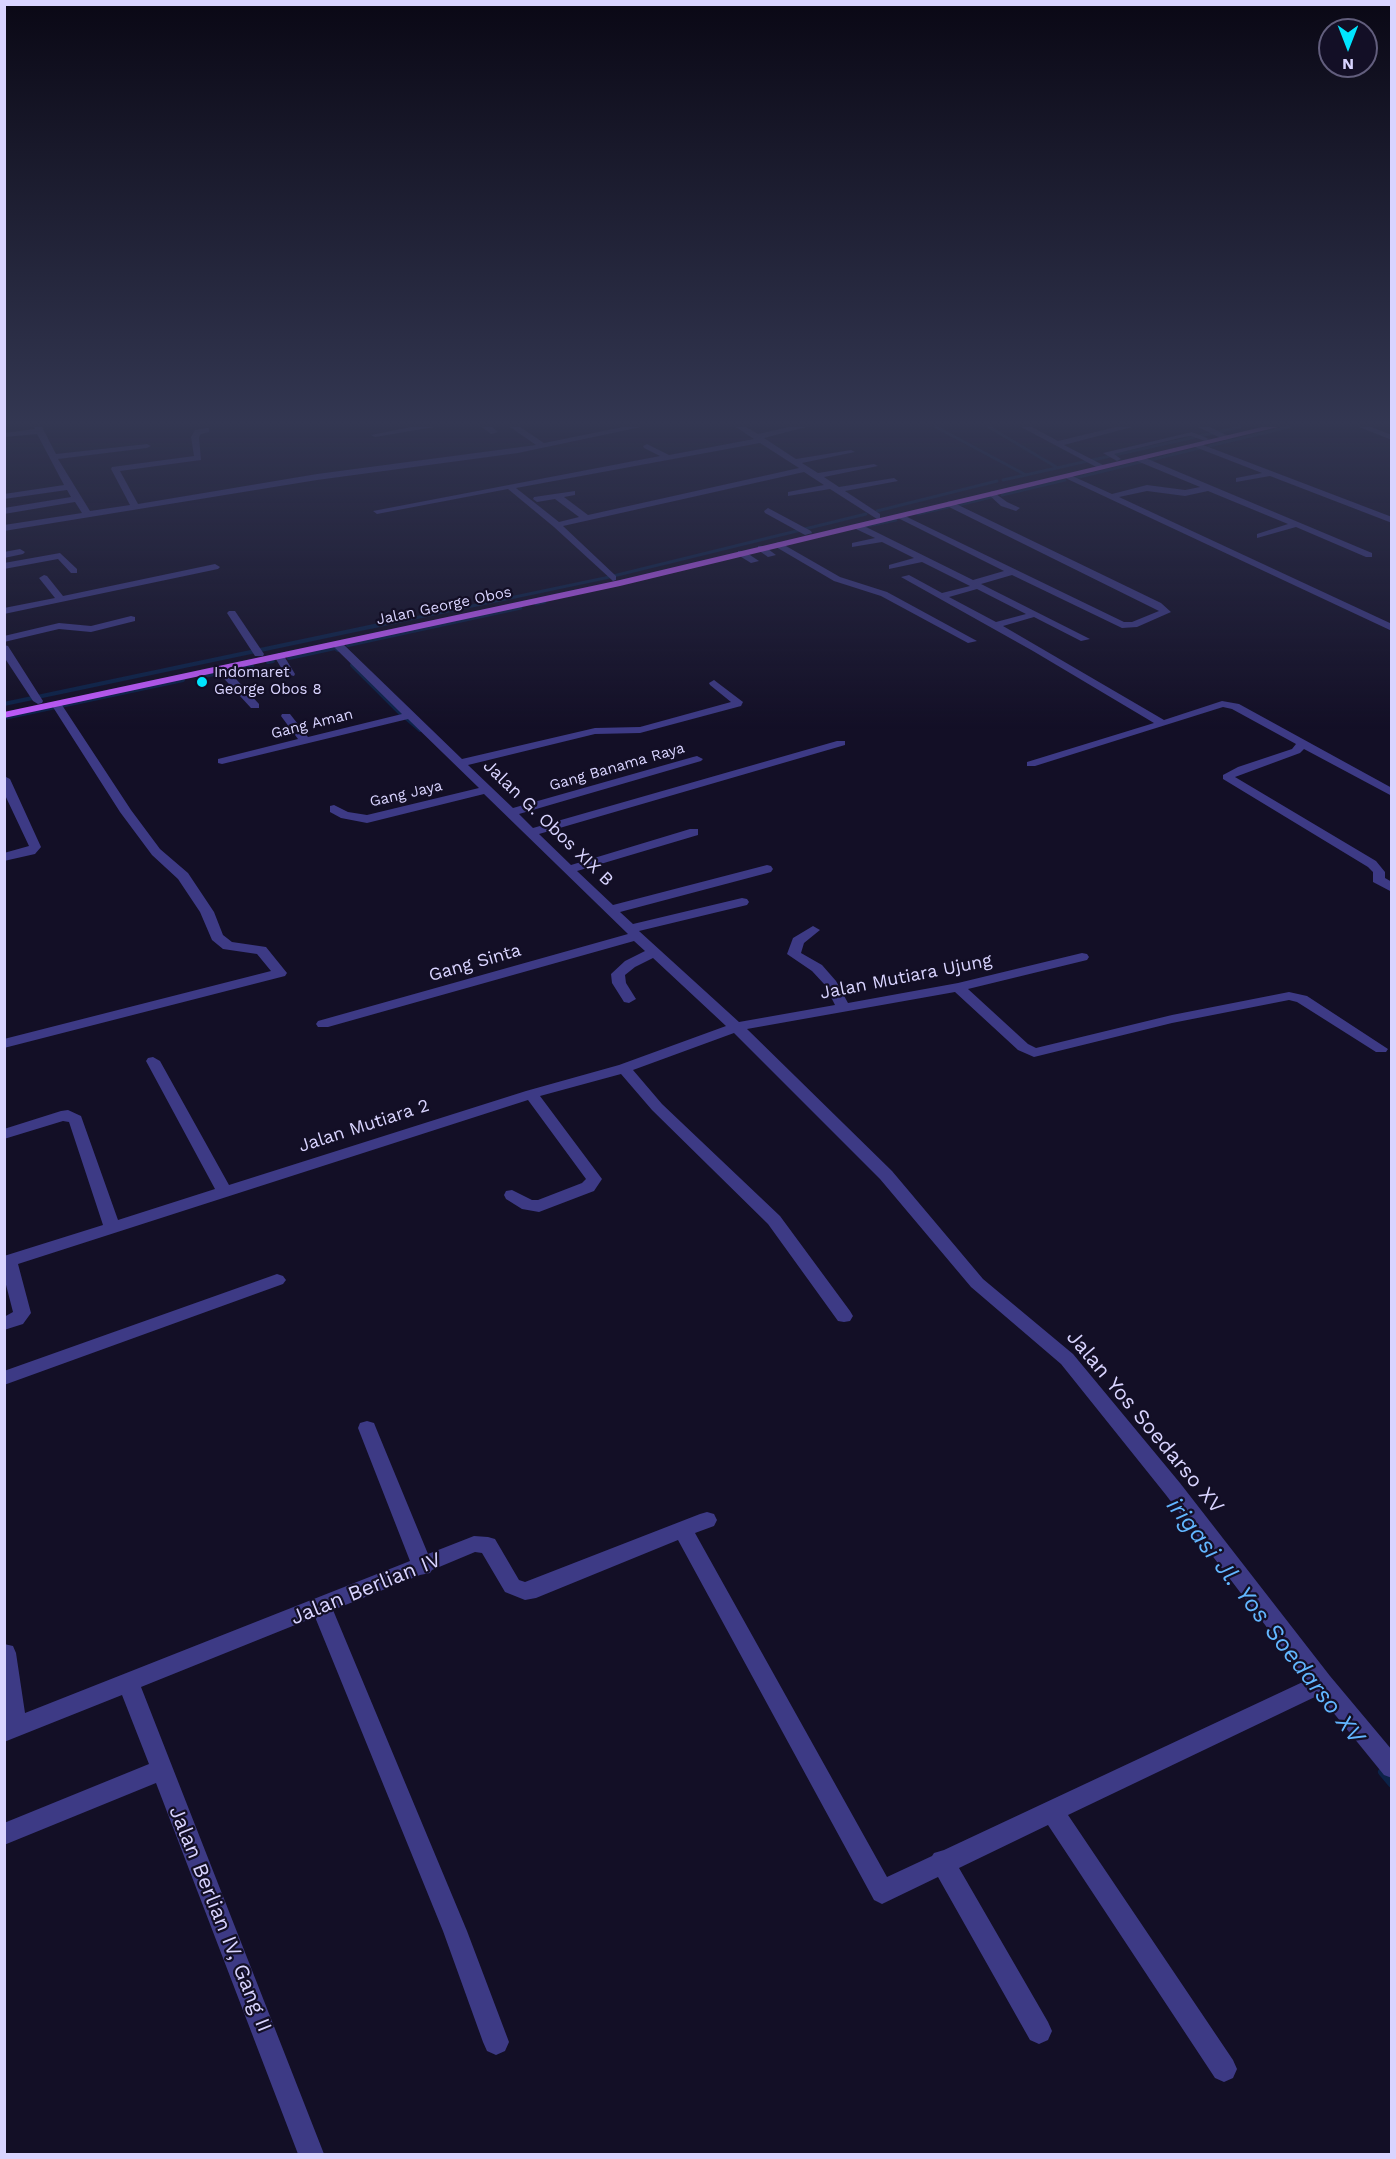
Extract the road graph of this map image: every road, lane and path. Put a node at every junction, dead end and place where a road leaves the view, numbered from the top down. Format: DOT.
graph roads {
  1 [pos="561,528"];
  2 [pos="798,528"];
  3 [pos="829,528"];
  4 [pos="856,528"];
  5 [pos="861,528"];
  6 [pos="927,528"];
  7 [pos="996,528"];
  8 [pos="1178,528"];
  9 [pos="1285,528"];
  10 [pos="1301,528"];
  11 [pos="808,533"];
  12 [pos="1260,536"];
  13 [pos="884,539"];
  14 [pos="779,545"];
  15 [pos="855,545"];
  16 [pos="761,548"];
  17 [pos="20,552"];
  18 [pos="741,553"];
  19 [pos="4,555"];
  20 [pos="771,555"];
  21 [pos="1369,555"];
  22 [pos="924,558"];
  23 [pos="754,561"];
  24 [pos="4,566"];
  25 [pos="215,567"];
  26 [pos="892,567"];
  27 [pos="74,571"];
  28 [pos="1012,572"];
  29 [pos="44,578"];
  30 [pos="613,578"];
  31 [pos="906,578"];
  32 [pos="976,584"];
  33 [pos="942,596"];
  34 [pos="61,598"];
  35 [pos="4,611"];
  36 [pos="232,613"];
  37 [pos="1035,614"];
  38 [pos="131,620"];
  39 [pos="993,626"];
  40 [pos="1392,628"];
  41 [pos="58,632"];
  42 [pos="1085,639"];
  43 [pos="972,641"];
  44 [pos="337,644"];
  45 [pos="5,646"];
  46 [pos="259,654"];
  47 [pos="279,656"];
  48 [pos="221,669"];
  49 [pos="290,675"];
  50 [pos="714,682"];
  51 [pos="38,701"];
  52 [pos="57,706"];
  53 [pos="255,706"];
  54 [pos="4,708"];
  55 [pos="4,715"];
  56 [pos="285,716"];
  57 [pos="410,716"];
  58 [pos="1163,723"];
  59 [pos="306,741"];
  60 [pos="840,743"];
  61 [pos="1303,743"];
  62 [pos="697,759"];
  63 [pos="222,761"];
  64 [pos="460,763"];
  65 [pos="1031,764"];
  66 [pos="4,780"];
  67 [pos="486,790"];
  68 [pos="1392,793"];
  69 [pos="334,809"];
  70 [pos="510,813"];
  71 [pos="532,832"];
  72 [pos="694,832"];
  73 [pos="4,857"];
  74 [pos="570,869"];
  75 [pos="767,869"];
  76 [pos="1392,888"];
  77 [pos="742,902"];
  78 [pos="611,910"];
  79 [pos="813,930"];
  80 [pos="634,932"];
  81 [pos="654,952"];
  82 [pos="1082,957"];
  83 [pos="958,987"];
  84 [pos="629,999"];
  85 [pos="843,1007"];
  86 [pos="323,1024"];
  87 [pos="736,1027"];
  88 [pos="4,1044"];
  89 [pos="1381,1049"];
  90 [pos="153,1061"];
  91 [pos="624,1068"];
  92 [pos="531,1094"];
  93 [pos="4,1134"];
  94 [pos="224,1191"];
  95 [pos="512,1195"];
  96 [pos="112,1227"];
  97 [pos="7,1262"];
  98 [pos="277,1280"];
  99 [pos="844,1316"];
  100 [pos="4,1324"];
  101 [pos="4,1378"];
  102 [pos="367,1428"];
  103 [pos="707,1520"];
  104 [pos="683,1530"];
  105 [pos="423,1567"];
  106 [pos="321,1607"];
  107 [pos="6,1653"];
  108 [pos="1322,1683"];
  109 [pos="129,1684"];
  110 [pos="10,1730"];
  111 [pos="1390,1764"];
  112 [pos="161,1770"];
  113 [pos="1053,1812"];
  114 [pos="4,1834"];
  115 [pos="942,1861"];
  116 [pos="1039,2031"];
  117 [pos="496,2042"];
  118 [pos="1224,2069"];
  119 [pos="311,2154"];
  1 -- 30 [label="street"];
  2 -- 11 [label="street"];
  3 -- 11 [label="main road, Jalan George Obos"];
  4 -- 14 [label="main road, Jalan George Obos"];
  5 -- 13 [label="street"];
  6 -- 28 [label="street"];
  7 -- 28 [label="street"];
  8 -- 40 [label="street"];
  9 -- 12 [label="street"];
  10 -- 21 [label="street"];
  11 -- 30 [label="main road, Jalan George Obos"];
  13 -- 15 [label="street"];
  13 -- 22 [label="street"];
  14 -- 16 [label="main road, Jalan George Obos"];
  14 -- 43 [label="street"];
  16 -- 18 [label="main road, Jalan George Obos"];
  16 -- 20 [label="street"];
  17 -- 19 [label="street"];
  18 -- 23 [label="street"];
  18 -- 44 [label="main road, Jalan George Obos"];
  22 -- 26 [label="street"];
  22 -- 32 [label="street"];
  24 -- 27 [label="street"];
  25 -- 34 [label="street"];
  28 -- 32 [label="street"];
  29 -- 34 [label="street"];
  30 -- 46 [label="main road, Jalan George Obos"];
  31 -- 33 [label="street"];
  32 -- 33 [label="street"];
  32 -- 37 [label="street"];
  33 -- 39 [label="street"];
  34 -- 35 [label="street"];
  36 -- 46 [label="street"];
  37 -- 39 [label="street"];
  37 -- 42 [label="street"];
  38 -- 45 [label="street"];
  39 -- 58 [label="street"];
  41 -- 45 [label="street"];
  44 -- 47 [label="main road, Jalan George Obos"];
  44 -- 57 [label="street, Jalan G. Obos XIX B"];
  45 -- 51 [label="street"];
  46 -- 51 [label="main road, Jalan George Obos"];
  47 -- 48 [label="main road, Jalan George Obos"];
  47 -- 49 [label="street"];
  48 -- 52 [label="main road, Jalan George Obos"];
  48 -- 53 [label="street"];
  50 -- 64 [label="street"];
  51 -- 54 [label="main road, Jalan George Obos"];
  52 -- 55 [label="main road, Jalan George Obos"];
  52 -- 88 [label="street"];
  56 -- 59 [label="street"];
  57 -- 59 [label="street, Gang Aman"];
  57 -- 64 [label="street, Jalan G. Obos XIX B"];
  58 -- 61 [label="street"];
  58 -- 65 [label="street"];
  59 -- 63 [label="street, Gang Aman"];
  60 -- 71 [label="street"];
  61 -- 68 [label="street"];
  61 -- 76 [label="street"];
  62 -- 70 [label="street, Gang Banama Raya"];
  64 -- 67 [label="street, Jalan G. Obos XIX B"];
  66 -- 73 [label="street"];
  67 -- 69 [label="street, Gang Jaya"];
  67 -- 70 [label="street, Jalan G. Obos XIX B"];
  70 -- 71 [label="street, Jalan G. Obos XIX B"];
  71 -- 74 [label="street, Jalan G. Obos XIX B"];
  72 -- 74 [label="street"];
  74 -- 78 [label="street, Jalan G. Obos XIX B"];
  75 -- 78 [label="street"];
  77 -- 80 [label="street, Gang Sinta"];
  78 -- 80 [label="street, Jalan G. Obos XIX B"];
  79 -- 85 [label="street"];
  80 -- 81 [label="street, Jalan G. Obos XIX B"];
  80 -- 86 [label="street, Gang Sinta"];
  81 -- 84 [label="street"];
  81 -- 87 [label="street, Jalan G. Obos XIX B"];
  82 -- 83 [label="street, Jalan Mutiara Ujung"];
  83 -- 85 [label="street, Jalan Mutiara Ujung"];
  83 -- 89 [label="street"];
  85 -- 87 [label="street, Jalan Mutiara Ujung"];
  87 -- 91 [label="street, Jalan Mutiara 2"];
  87 -- 108 [label="street, Jalan Yos Soedarso XV"];
  90 -- 94 [label="street"];
  91 -- 92 [label="street, Jalan Mutiara 2"];
  91 -- 99 [label="street"];
  92 -- 94 [label="street, Jalan Mutiara 2"];
  92 -- 95 [label="street"];
  93 -- 96 [label="street"];
  94 -- 96 [label="street, Jalan Mutiara 2"];
  96 -- 97 [label="street, Jalan Mutiara 2"];
  97 -- 100 [label="street"];
  98 -- 101 [label="street"];
  102 -- 105 [label="street"];
  103 -- 104 [label="street, Jalan Berlian IV"];
  104 -- 105 [label="street, Jalan Berlian IV"];
  104 -- 115 [label="street"];
  105 -- 106 [label="street, Jalan Berlian IV"];
  106 -- 109 [label="street, Jalan Berlian IV"];
  106 -- 117 [label="street"];
  107 -- 110 [label="street"];
  108 -- 111 [label="street, Jalan Yos Soedarso XV"];
  108 -- 113 [label="street"];
  109 -- 110 [label="street, Jalan Berlian IV"];
  109 -- 112 [label="street, Jalan Berlian IV, Gang II"];
  112 -- 114 [label="street"];
  112 -- 119 [label="street, Jalan Berlian IV, Gang II"];
  113 -- 115 [label="street"];
  113 -- 118 [label="street"];
  115 -- 116 [label="street"];
}
